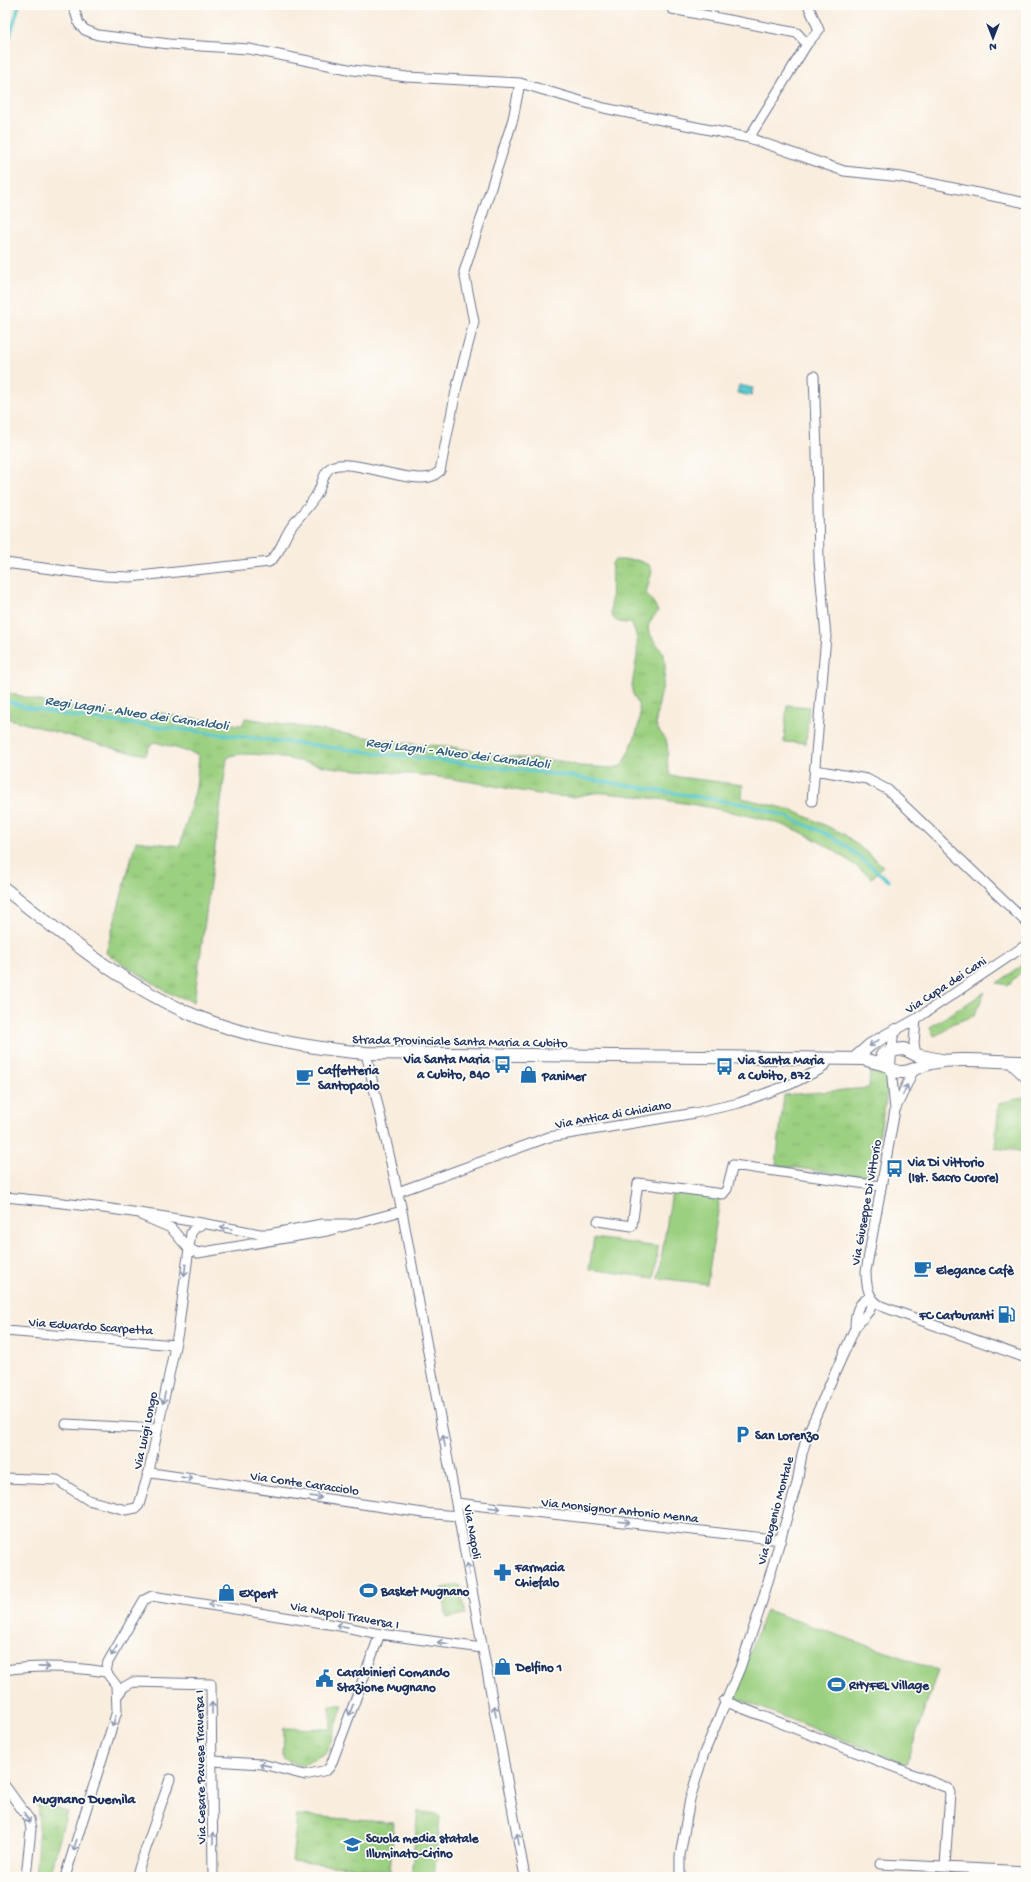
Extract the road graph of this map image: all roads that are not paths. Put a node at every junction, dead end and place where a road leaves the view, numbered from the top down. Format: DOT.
graph roads {
  1 [pos="73,5"];
  2 [pos="808,5"];
  3 [pos="672,9"];
  4 [pos="808,44"];
  5 [pos="520,83"];
  6 [pos="749,138"];
  7 [pos="1026,203"];
  8 [pos="814,376"];
  9 [pos="5,563"];
  10 [pos="815,770"];
  11 [pos="812,801"];
  12 [pos="5,889"];
  13 [pos="1026,922"];
  14 [pos="1026,945"];
  15 [pos="916,1020"];
  16 [pos="896,1030"];
  17 [pos="891,1052"];
  18 [pos="366,1053"];
  19 [pos="916,1054"];
  20 [pos="827,1059"];
  21 [pos="858,1059"];
  22 [pos="944,1061"];
  23 [pos="1011,1062"];
  24 [pos="1026,1062"];
  25 [pos="890,1067"];
  26 [pos="915,1068"];
  27 [pos="1026,1076"];
  28 [pos="895,1110"];
  29 [pos="880,1186"];
  30 [pos="398,1192"];
  31 [pos="5,1197"];
  32 [pos="127,1211"];
  33 [pos="402,1212"];
  34 [pos="598,1221"];
  35 [pos="203,1224"];
  36 [pos="348,1224"];
  37 [pos="245,1231"];
  38 [pos="241,1246"];
  39 [pos="188,1248"];
  40 [pos="871,1297"];
  41 [pos="5,1331"];
  42 [pos="175,1344"];
  43 [pos="1026,1358"];
  44 [pos="66,1424"];
  45 [pos="158,1430"];
  46 [pos="149,1471"];
  47 [pos="5,1478"];
  48 [pos="456,1503"];
  49 [pos="458,1516"];
  50 [pos="781,1540"];
  51 [pos="380,1634"];
  52 [pos="482,1648"];
  53 [pos="5,1670"];
  54 [pos="106,1672"];
  55 [pos="118,1696"];
  56 [pos="724,1701"];
  57 [pos="213,1761"];
  58 [pos="170,1780"];
  59 [pos="5,1786"];
  60 [pos="880,1864"];
  61 [pos="946,1866"];
  62 [pos="1026,1871"];
  63 [pos="26,1877"];
  64 [pos="65,1877"];
  65 [pos="136,1877"];
  66 [pos="213,1877"];
  67 [pos="525,1877"];
  68 [pos="680,1877"];
  1 -- 5 [label="street"];
  2 -- 4 [label="street"];
  3 -- 4 [label="street"];
  4 -- 6 [label="street"];
  5 -- 6 [label="street"];
  5 -- 9 [label="street"];
  6 -- 7 [label="street"];
  8 -- 10 [label="street"];
  10 -- 11 [label="street"];
  10 -- 13 [label="street"];
  12 -- 18 [label="main road, Strada Provinciale Santa Maria a Cubito"];
  14 -- 15 [label="street, Via Cupa dei Cani"];
  15 -- 16 [label="street, Via Cupa dei Cani"];
  15 -- 19 [label="street"];
  16 -- 17 [label="street, Via Cupa dei Cani"];
  16 -- 21 [label="main road, one-way"];
  17 -- 19 [label="main road"];
  17 -- 21 [label="main road, Strada Provinciale Santa Maria a Cubito"];
  17 -- 25 [label="main road"];
  18 -- 20 [label="main road, Strada Provinciale Santa Maria a Cubito"];
  18 -- 30 [label="street, Via Napoli"];
  19 -- 22 [label="main road"];
  19 -- 26 [label="main road"];
  20 -- 21 [label="main road, Strada Provinciale Santa Maria a Cubito"];
  20 -- 30 [label="street, Via Antica di Chiaiano"];
  21 -- 25 [label="main road, Strada Provinciale Santa Maria a Cubito"];
  22 -- 23 [label="main road"];
  22 -- 26 [label="main road"];
  23 -- 24 [label="main road"];
  23 -- 27 [label="main road"];
  25 -- 26 [label="main road"];
  25 -- 28 [label="street, Via Giuseppe Di Vittorio"];
  28 -- 26 [label="street, Via Giuseppe Di Vittorio, one-way"];
  28 -- 29 [label="street, Via Giuseppe Di Vittorio"];
  29 -- 34 [label="street"];
  29 -- 40 [label="street, Via Giuseppe Di Vittorio"];
  30 -- 33 [label="street, Via Napoli"];
  31 -- 32 [label="street"];
  32 -- 35 [label="street"];
  32 -- 39 [label="street"];
  33 -- 36 [label="street"];
  48 -- 33 [label="street, Via Napoli, one-way"];
  37 -- 35 [label="street, one-way"];
  35 -- 39 [label="street, Via Luigi Longo"];
  36 -- 37 [label="street"];
  36 -- 38 [label="street"];
  37 -- 38 [label="street"];
  38 -- 39 [label="street"];
  39 -- 42 [label="street, Via Luigi Longo, one-way"];
  40 -- 43 [label="street"];
  40 -- 50 [label="street, Via Eugenio Montale"];
  41 -- 42 [label="street, Via Eduardo Scarpetta"];
  42 -- 45 [label="street, Via Luigi Longo, one-way"];
  44 -- 45 [label="street"];
  45 -- 46 [label="street, Via Luigi Longo"];
  46 -- 47 [label="street, Via Luigi Longo"];
  46 -- 49 [label="street, Via Conte Caracciolo, one-way"];
  48 -- 49 [label="street, Via Napoli"];
  48 -- 50 [label="street, Via Monsignor Antonio Menna, one-way"];
  52 -- 49 [label="street, Via Napoli, one-way"];
  50 -- 56 [label="street, Via Eugenio Montale"];
  52 -- 51 [label="street, Via Napoli Traversa I, one-way"];
  51 -- 54 [label="street, Via Napoli Traversa I, one-way"];
  51 -- 57 [label="street, one-way"];
  67 -- 52 [label="street, Via Napoli, one-way"];
  53 -- 54 [label="street, one-way"];
  54 -- 55 [label="street"];
  57 -- 55 [label="street, Via Cesare Pavese Traversa I, one-way"];
  55 -- 64 [label="street, one-way"];
  56 -- 61 [label="street"];
  56 -- 68 [label="street, Via Eugenio Montale"];
  66 -- 57 [label="street, Via Cesare Pavese Traversa I, one-way"];
  58 -- 65 [label="street"];
  59 -- 63 [label="street, one-way"];
  60 -- 61 [label="street"];
  61 -- 62 [label="street"];
}
